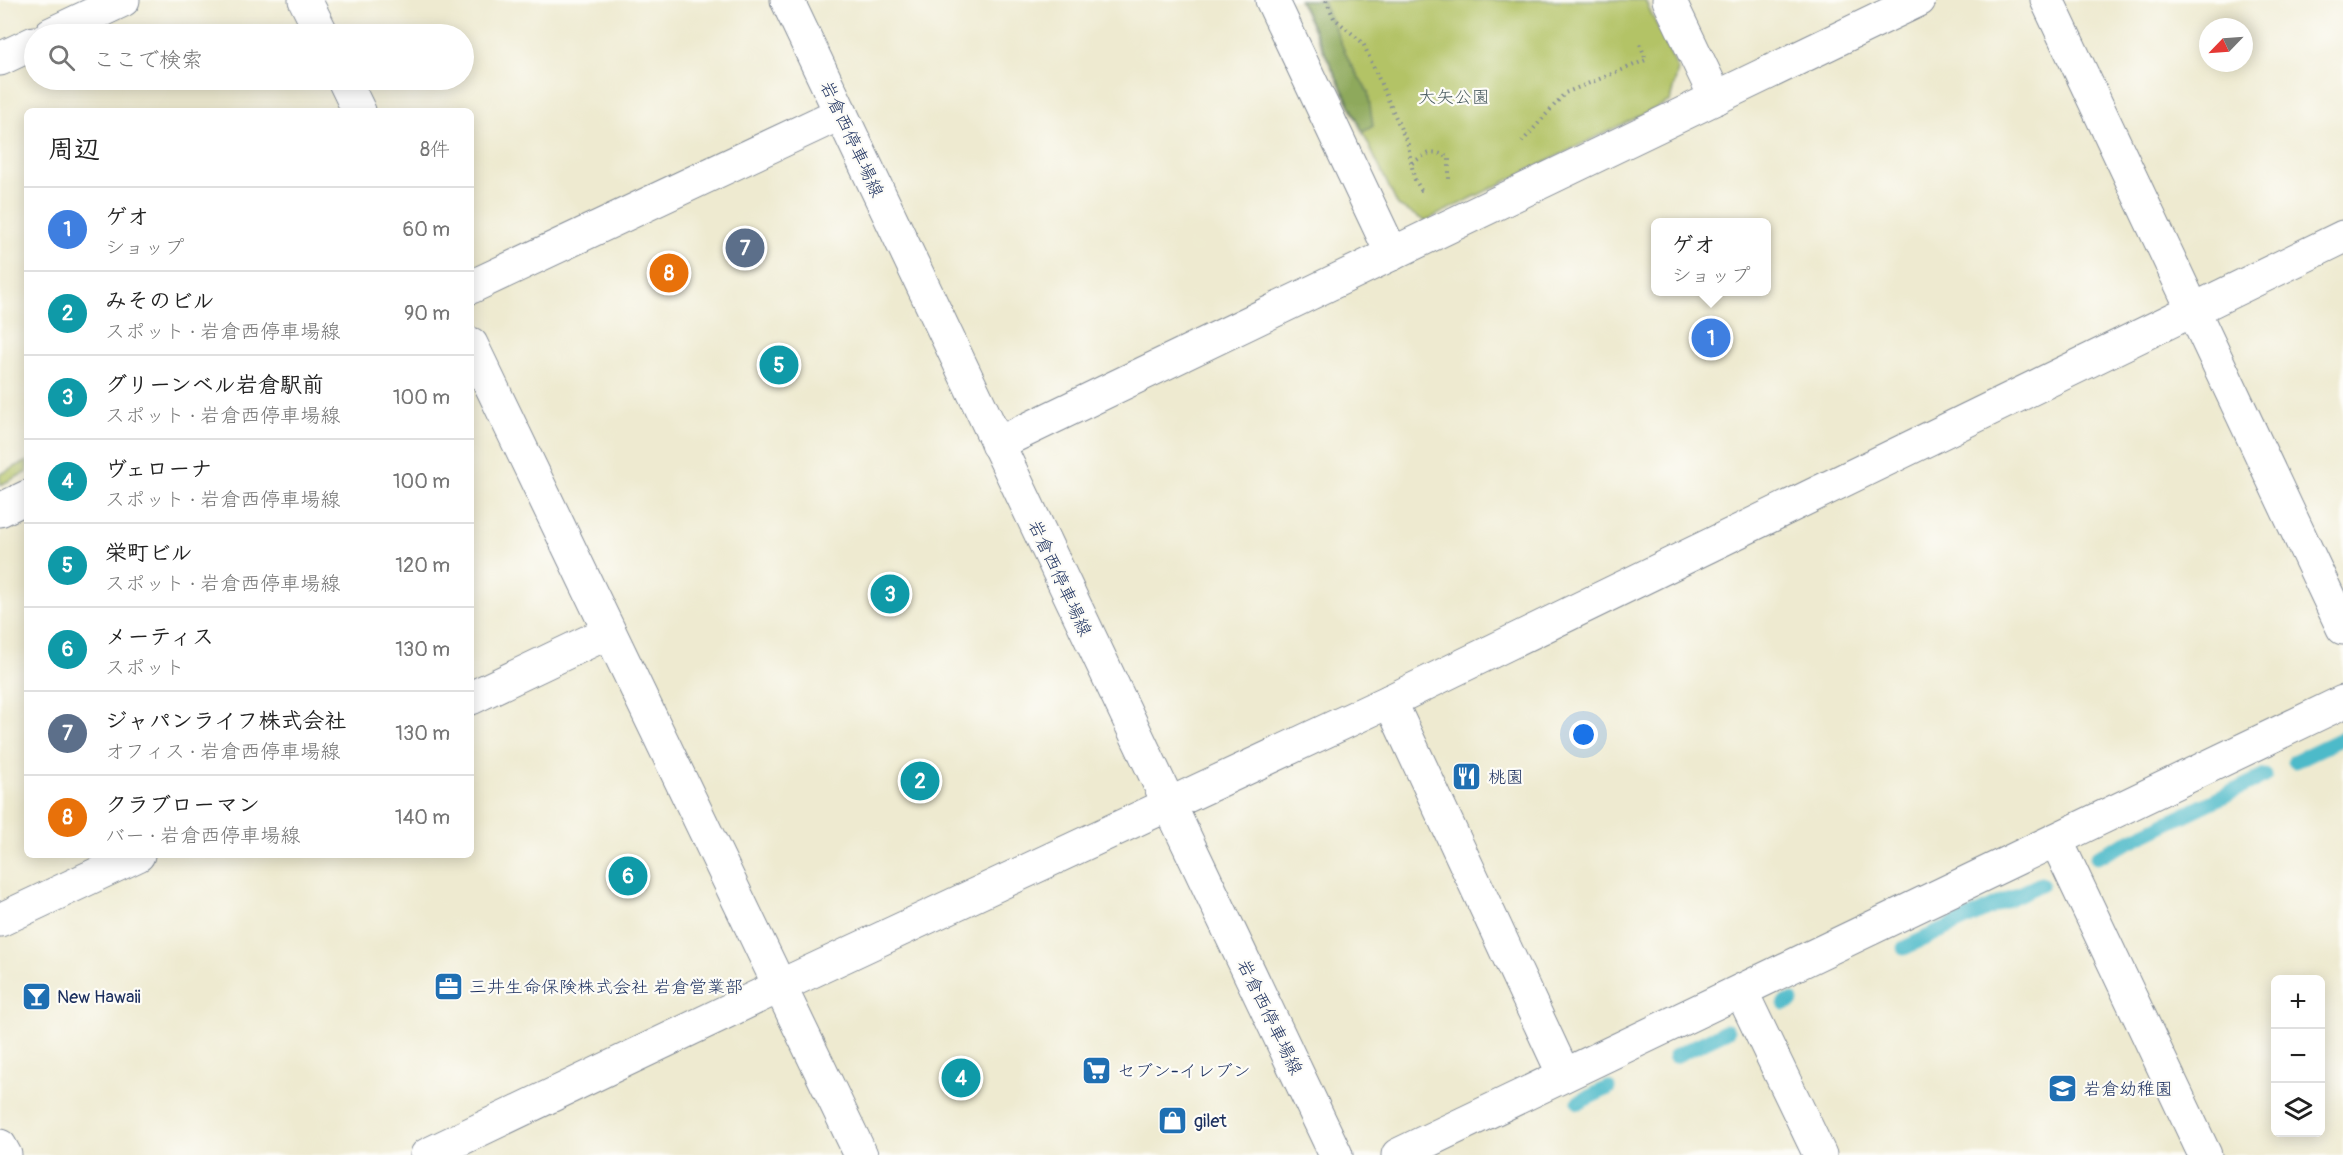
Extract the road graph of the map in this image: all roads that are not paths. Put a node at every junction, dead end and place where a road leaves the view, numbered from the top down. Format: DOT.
graph roads {
  1 [pos="123,0"];
  2 [pos="305,0"];
  3 [pos="787,0"];
  4 [pos="1272,0"];
  5 [pos="1669,0"];
  6 [pos="1919,0"];
  7 [pos="2047,0"];
  8 [pos="72,24"];
  9 [pos="317,24"];
  10 [pos="24,48"];
  11 [pos="0,59"];
  12 [pos="349,90"];
  13 [pos="1716,98"];
  14 [pos="358,108"];
  15 [pos="841,113"];
  16 [pos="2343,237"];
  17 [pos="1392,254"];
  18 [pos="474,286"];
  19 [pos="2192,310"];
  20 [pos="474,350"];
  21 [pos="997,444"];
  22 [pos="24,498"];
  23 [pos="0,510"];
  24 [pos="2343,628"];
  25 [pos="609,632"];
  26 [pos="474,697"];
  27 [pos="1390,702"];
  28 [pos="2343,702"];
  29 [pos="1168,805"];
  30 [pos="2056,840"];
  31 [pos="132,858"];
  32 [pos="0,920"];
  33 [pos="780,986"];
  34 [pos="1741,991"];
  35 [pos="1564,1076"];
  36 [pos="0,1146"];
  37 [pos="4,1155"];
  38 [pos="428,1155"];
  39 [pos="861,1155"];
  40 [pos="1336,1155"];
  41 [pos="1398,1155"];
  42 [pos="1820,1155"];
  43 [pos="2205,1155"];
  1 -- 8 [label="street"];
  2 -- 9 [label="street"];
  3 -- 15 [label="street, 岩倉西停車場線"];
  4 -- 17 [label="street"];
  5 -- 13 [label="street"];
  6 -- 13 [label="street"];
  7 -- 19 [label="street"];
  10 -- 11 [label="street"];
  12 -- 14 [label="street"];
  13 -- 17 [label="street"];
  15 -- 18 [label="street"];
  15 -- 21 [label="street, 岩倉西停車場線"];
  16 -- 19 [label="street"];
  17 -- 21 [label="street"];
  19 -- 24 [label="street"];
  19 -- 27 [label="street"];
  20 -- 25 [label="street"];
  21 -- 29 [label="street, 岩倉西停車場線"];
  22 -- 23 [label="street"];
  25 -- 26 [label="street"];
  25 -- 33 [label="street"];
  27 -- 29 [label="street"];
  27 -- 35 [label="street"];
  28 -- 30 [label="street"];
  29 -- 33 [label="street"];
  29 -- 40 [label="street, 岩倉西停車場線"];
  30 -- 34 [label="street"];
  30 -- 43 [label="street"];
  31 -- 32 [label="street"];
  33 -- 38 [label="street"];
  33 -- 39 [label="street"];
  34 -- 35 [label="street"];
  34 -- 42 [label="street"];
  35 -- 41 [label="street"];
  36 -- 37 [label="street"];
}
